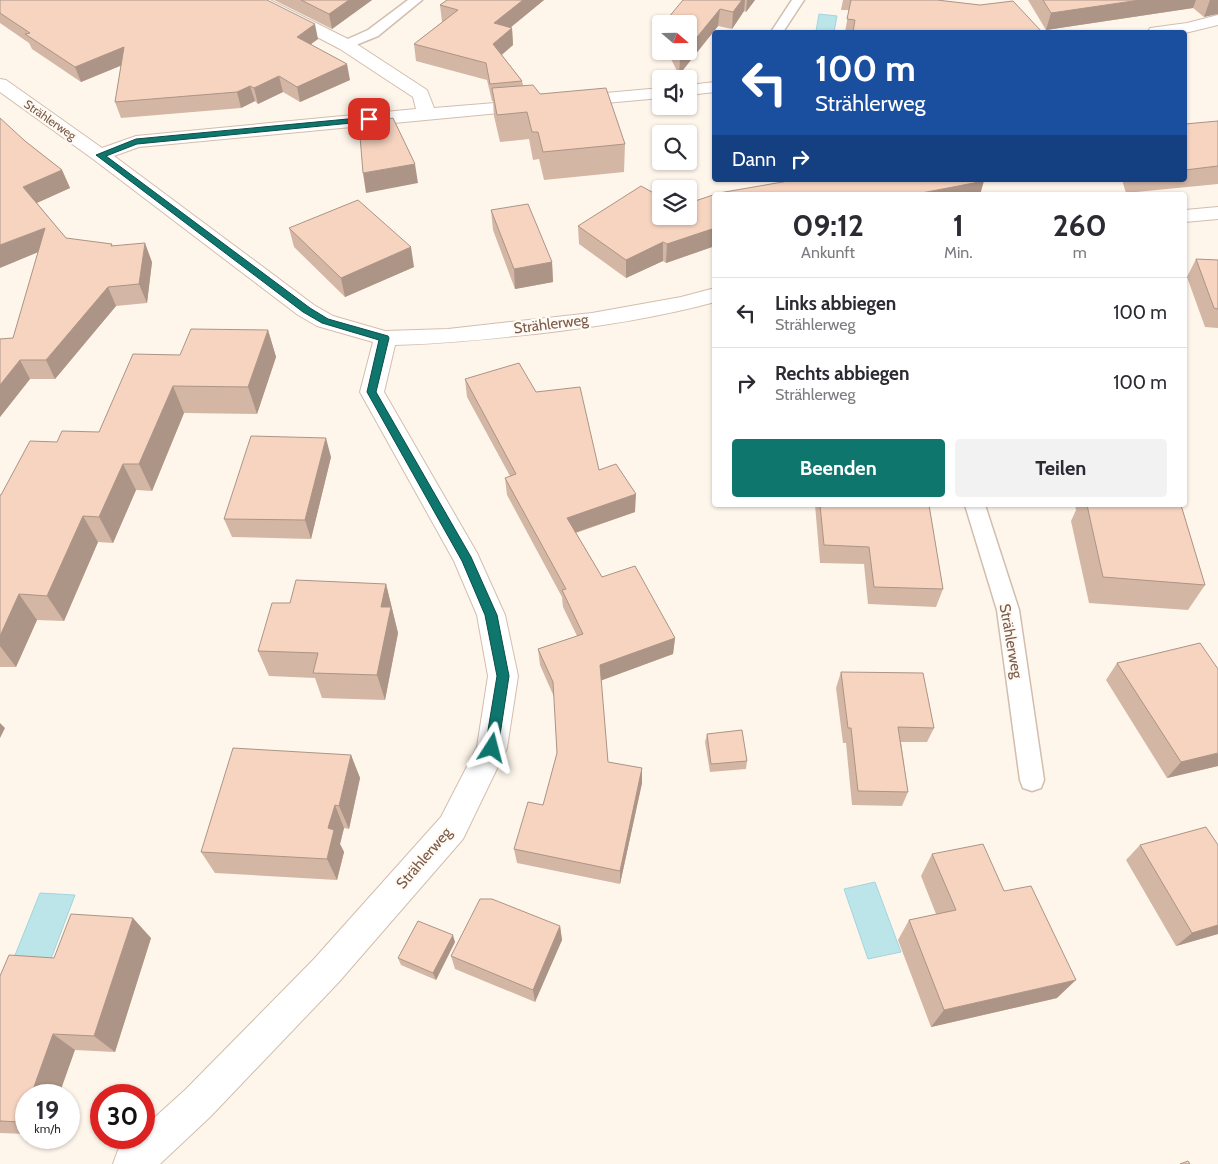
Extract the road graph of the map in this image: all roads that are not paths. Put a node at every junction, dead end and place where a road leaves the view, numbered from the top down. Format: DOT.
graph roads {
  1 [pos="258,0"];
  2 [pos="416,0"];
  3 [pos="798,0"];
  4 [pos="1218,20"];
  5 [pos="778,30"];
  6 [pos="1172,30"];
  7 [pos="346,45"];
  8 [pos="0,84"];
  9 [pos="712,87"];
  10 [pos="697,89"];
  11 [pos="652,94"];
  12 [pos="428,114"];
  13 [pos="100,155"];
  14 [pos="1218,213"];
  15 [pos="1187,216"];
  16 [pos="712,296"];
  17 [pos="384,338"];
  18 [pos="977,507"];
  19 [pos="1032,780"];
  20 [pos="132,1164"];
  1 -- 7 [label="street"];
  2 -- 7 [label="lane"];
  3 -- 5 [label="lane"];
  4 -- 6 [label="street"];
  7 -- 12 [label="street"];
  8 -- 13 [label="street, Strählerweg"];
  9 -- 10 [label="street"];
  11 -- 12 [label="street"];
  12 -- 13 [label="street"];
  13 -- 17 [label="street, Strählerweg"];
  14 -- 15 [label="street"];
  16 -- 17 [label="street, Strählerweg"];
  17 -- 20 [label="street, Strählerweg"];
  18 -- 19 [label="lane, Strählerweg"];
}
